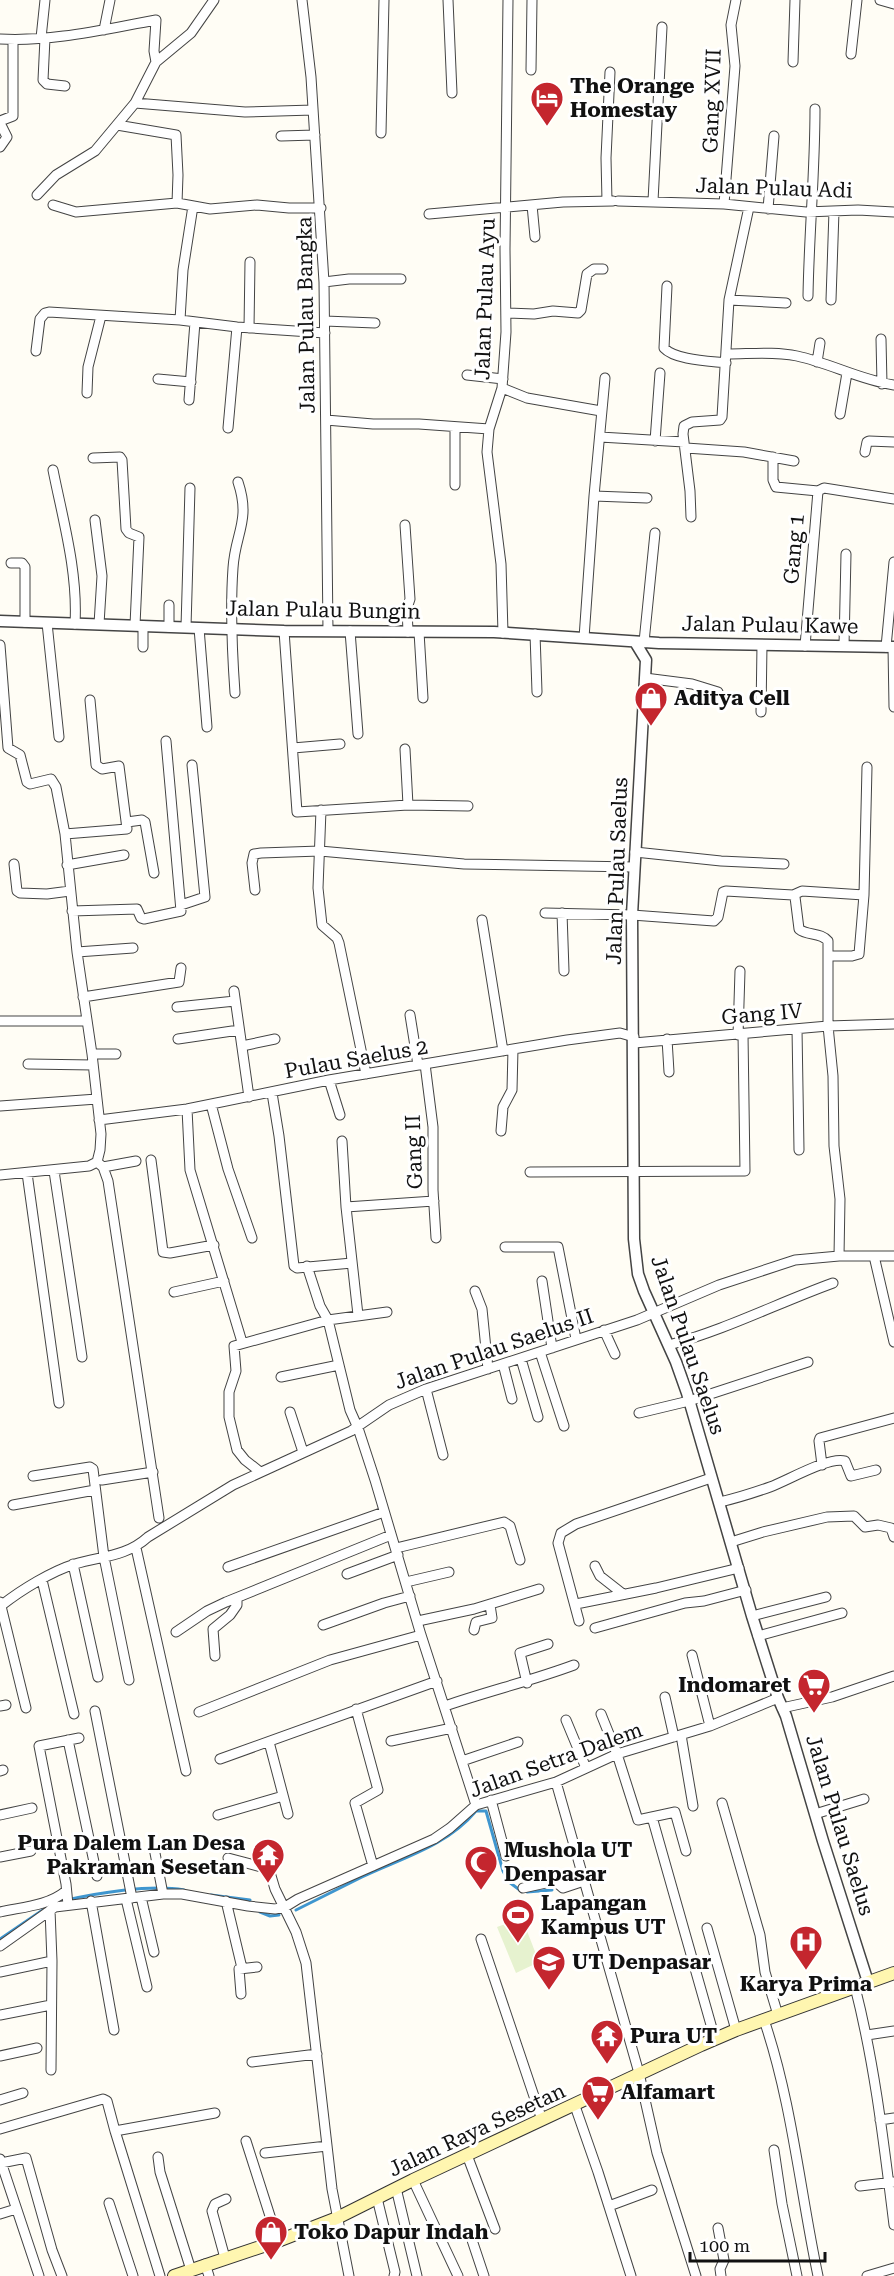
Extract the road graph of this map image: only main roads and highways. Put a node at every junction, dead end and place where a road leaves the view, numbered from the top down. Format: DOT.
graph roads {
  1 [pos="894,1973"];
  2 [pos="207,2270"];
  3 [pos="174,2276"];
  1 -- 2 [label="main road, Jalan Raya Sesetan"];
  2 -- 3 [label="main road, Jalan Raya Sesetan"];
}
